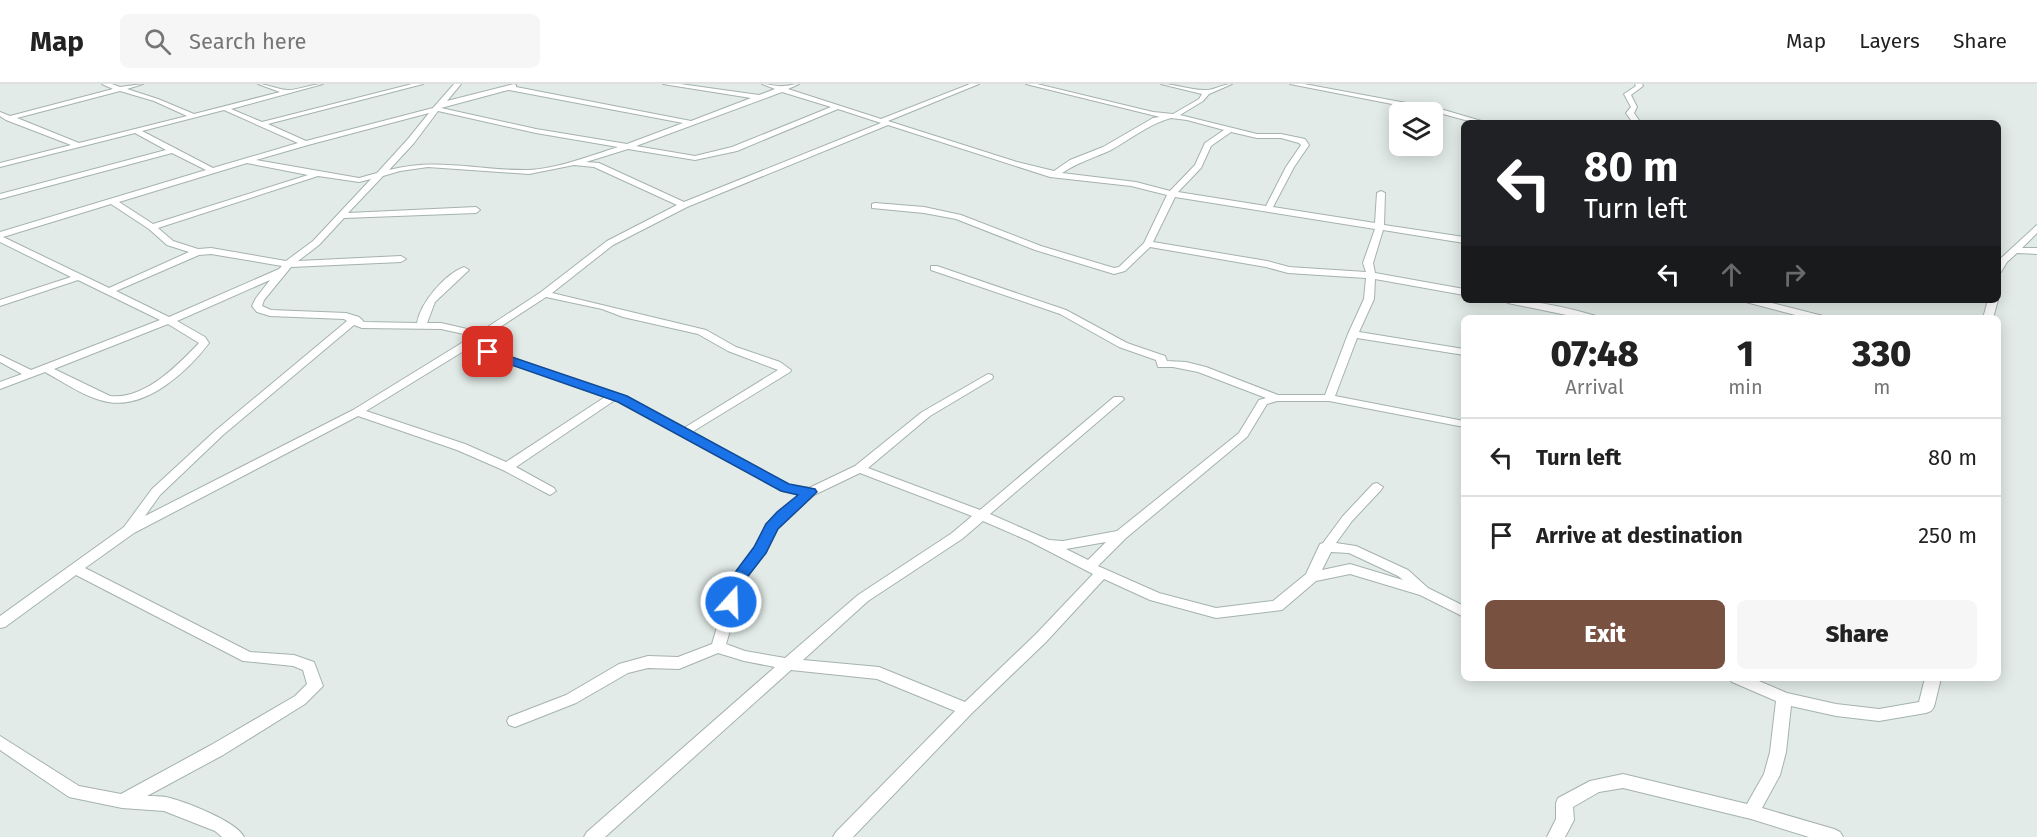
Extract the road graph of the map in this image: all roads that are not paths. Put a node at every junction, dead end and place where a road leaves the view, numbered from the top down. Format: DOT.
graph roads {
  1 [pos="105,84"];
  2 [pos="140,84"];
  3 [pos="261,84"];
  4 [pos="320,84"];
  5 [pos="420,84"];
  6 [pos="458,84"];
  7 [pos="520,84"];
  8 [pos="666,84"];
  9 [pos="765,84"];
  10 [pos="796,84"];
  11 [pos="976,84"];
  12 [pos="1029,84"];
  13 [pos="1164,84"];
  14 [pos="1229,84"];
  15 [pos="1293,84"];
  16 [pos="1638,84"];
  17 [pos="509,88"];
  18 [pos="120,89"];
  19 [pos="780,89"];
  20 [pos="288,92"];
  21 [pos="1207,93"];
  22 [pos="760,98"];
  23 [pos="439,107"];
  24 [pos="224,108"];
  25 [pos="838,108"];
  26 [pos="0,114"];
  27 [pos="1175,115"];
  28 [pos="194,116"];
  29 [pos="9,118"];
  30 [pos="1473,120"];
  31 [pos="1635,120"];
  32 [pos="884,122"];
  33 [pos="692,123"];
  34 [pos="261,124"];
  35 [pos="1231,129"];
  36 [pos="136,131"];
  37 [pos="305,143"];
  38 [pos="76,144"];
  39 [pos="629,146"];
  40 [pos="173,150"];
  41 [pos="246,160"];
  42 [pos="574,163"];
  43 [pos="0,165"];
  44 [pos="213,171"];
  45 [pos="318,174"];
  46 [pos="1053,175"];
  47 [pos="377,176"];
  48 [pos="1381,193"];
  49 [pos="1172,194"];
  50 [pos="0,197"];
  51 [pos="113,202"];
  52 [pos="684,205"];
  53 [pos="875,206"];
  54 [pos="476,210"];
  55 [pos="1268,210"];
  56 [pos="342,216"];
  57 [pos="152,227"];
  58 [pos="1379,227"];
  59 [pos="2037,228"];
  60 [pos="0,237"];
  61 [pos="1461,240"];
  62 [pos="1148,244"];
  63 [pos="2016,250"];
  64 [pos="2037,251"];
  65 [pos="197,252"];
  66 [pos="400,258"];
  67 [pos="2001,265"];
  68 [pos="285,268"];
  69 [pos="934,268"];
  70 [pos="464,270"];
  71 [pos="1371,275"];
  72 [pos="79,277"];
  73 [pos="109,291"];
  74 [pos="1461,291"];
  75 [pos="544,294"];
  76 [pos="0,303"];
  77 [pos="1527,303"];
  78 [pos="1761,303"];
  79 [pos="1564,309"];
  80 [pos="1583,315"];
  81 [pos="1807,315"];
  82 [pos="355,319"];
  83 [pos="168,320"];
  84 [pos="422,325"];
  85 [pos="1353,334"];
  86 [pos="482,335"];
  87 [pos="466,345"];
  88 [pos="1461,352"];
  89 [pos="0,358"];
  90 [pos="45,368"];
  91 [pos="31,374"];
  92 [pos="988,377"];
  93 [pos="0,386"];
  94 [pos="614,396"];
  95 [pos="1275,398"];
  96 [pos="1329,398"];
  97 [pos="1118,399"];
  98 [pos="357,412"];
  99 [pos="1461,423"];
  100 [pos="686,432"];
  101 [pos="507,466"];
  102 [pos="859,469"];
  103 [pos="1377,487"];
  104 [pos="550,490"];
  105 [pos="810,492"];
  106 [pos="982,514"];
  107 [pos="129,530"];
  108 [pos="1121,535"];
  109 [pos="1048,544"];
  110 [pos="1325,547"];
  111 [pos="76,569"];
  112 [pos="1095,570"];
  113 [pos="1312,577"];
  114 [pos="1425,592"];
  115 [pos="1461,610"];
  116 [pos="0,623"];
  117 [pos="718,647"];
  118 [pos="787,664"];
  119 [pos="1744,681"];
  120 [pos="1932,681"];
  121 [pos="1784,698"];
  122 [pos="967,709"];
  123 [pos="515,721"];
  124 [pos="0,742"];
  125 [pos="122,801"];
  126 [pos="1751,812"];
  127 [pos="235,837"];
  128 [pos="593,837"];
  129 [pos="842,837"];
  130 [pos="1556,837"];
  131 [pos="1834,837"];
  1 -- 18 [label="street"];
  2 -- 18 [label="street"];
  3 -- 20 [label="street"];
  4 -- 20 [label="street"];
  5 -- 34 [label="street"];
  6 -- 23 [label="street"];
  7 -- 17 [label="street"];
  8 -- 22 [label="street"];
  9 -- 19 [label="street"];
  10 -- 19 [label="street"];
  11 -- 32 [label="street"];
  12 -- 27 [label="street"];
  13 -- 21 [label="street"];
  14 -- 21 [label="street"];
  15 -- 30 [label="street"];
  16 -- 31 [label="street"];
  17 -- 23 [label="street"];
  17 -- 33 [label="street"];
  18 -- 28 [label="street"];
  18 -- 29 [label="street"];
  19 -- 22 [label="street"];
  19 -- 25 [label="street"];
  20 -- 24 [label="street"];
  21 -- 27 [label="street"];
  22 -- 33 [label="street"];
  23 -- 37 [label="street"];
  23 -- 39 [label="street"];
  23 -- 47 [label="street"];
  24 -- 28 [label="street"];
  24 -- 34 [label="street"];
  25 -- 32 [label="street"];
  25 -- 39 [label="street"];
  26 -- 29 [label="street"];
  27 -- 35 [label="street"];
  27 -- 46 [label="street"];
  28 -- 36 [label="street"];
  29 -- 38 [label="street"];
  32 -- 46 [label="street"];
  32 -- 52 [label="street"];
  33 -- 39 [label="street"];
  34 -- 37 [label="street"];
  35 -- 49 [label="street"];
  35 -- 55 [label="street"];
  36 -- 38 [label="street"];
  36 -- 40 [label="street"];
  37 -- 41 [label="street"];
  38 -- 43 [label="street"];
  39 -- 42 [label="street"];
  40 -- 44 [label="street"];
  40 -- 50 [label="street"];
  41 -- 44 [label="street"];
  41 -- 45 [label="street"];
  42 -- 47 [label="street"];
  42 -- 52 [label="street"];
  44 -- 51 [label="street"];
  45 -- 47 [label="street"];
  45 -- 57 [label="street"];
  46 -- 49 [label="street"];
  47 -- 56 [label="street"];
  48 -- 58 [label="street"];
  49 -- 55 [label="street"];
  49 -- 62 [label="street"];
  51 -- 57 [label="street"];
  51 -- 60 [label="street"];
  52 -- 75 [label="street"];
  53 -- 62 [label="street"];
  54 -- 56 [label="street"];
  55 -- 58 [label="street"];
  56 -- 68 [label="street"];
  57 -- 65 [label="street"];
  58 -- 61 [label="street"];
  58 -- 71 [label="street"];
  59 -- 63 [label="street"];
  60 -- 72 [label="street"];
  62 -- 71 [label="street"];
  63 -- 64 [label="street"];
  63 -- 67 [label="street"];
  65 -- 68 [label="street"];
  65 -- 73 [label="street"];
  66 -- 68 [label="street"];
  68 -- 82 [label="street"];
  68 -- 83 [label="street"];
  69 -- 95 [label="street"];
  70 -- 84 [label="street"];
  71 -- 74 [label="street"];
  71 -- 85 [label="street"];
  72 -- 73 [label="street"];
  72 -- 76 [label="street"];
  73 -- 83 [label="street"];
  75 -- 86 [label="street"];
  75 -- 100 [label="street"];
  77 -- 79 [label="street"];
  78 -- 81 [label="street"];
  79 -- 80 [label="street"];
  82 -- 84 [label="street"];
  82 -- 107 [label="street"];
  83 -- 90 [label="street"];
  83 -- 90 [label="street"];
  84 -- 86 [label="street"];
  85 -- 88 [label="street"];
  85 -- 96 [label="street"];
  86 -- 87 [label="street"];
  87 -- 94 [label="street"];
  87 -- 98 [label="street"];
  89 -- 91 [label="street"];
  90 -- 91 [label="street"];
  91 -- 93 [label="street"];
  92 -- 102 [label="street"];
  94 -- 100 [label="street"];
  94 -- 101 [label="street"];
  95 -- 96 [label="street"];
  95 -- 108 [label="street"];
  96 -- 99 [label="street"];
  97 -- 106 [label="street"];
  98 -- 101 [label="street"];
  98 -- 107 [label="street"];
  100 -- 105 [label="street"];
  101 -- 104 [label="street"];
  102 -- 105 [label="street"];
  102 -- 106 [label="street"];
  103 -- 110 [label="street"];
  105 -- 117 [label="street"];
  106 -- 109 [label="street"];
  106 -- 118 [label="street"];
  107 -- 111 [label="street"];
  108 -- 109 [label="street"];
  108 -- 112 [label="street"];
  109 -- 112 [label="street"];
  110 -- 113 [label="street"];
  110 -- 114 [label="street"];
  111 -- 116 [label="street"];
  111 -- 125 [label="street"];
  112 -- 113 [label="street"];
  112 -- 122 [label="street"];
  113 -- 114 [label="street"];
  114 -- 115 [label="street"];
  117 -- 118 [label="street"];
  117 -- 123 [label="street"];
  118 -- 122 [label="street"];
  118 -- 128 [label="street"];
  119 -- 121 [label="street"];
  120 -- 121 [label="street"];
  121 -- 126 [label="street"];
  122 -- 129 [label="street"];
  124 -- 125 [label="street"];
  125 -- 127 [label="street"];
  126 -- 130 [label="street"];
  126 -- 131 [label="street"];
}
